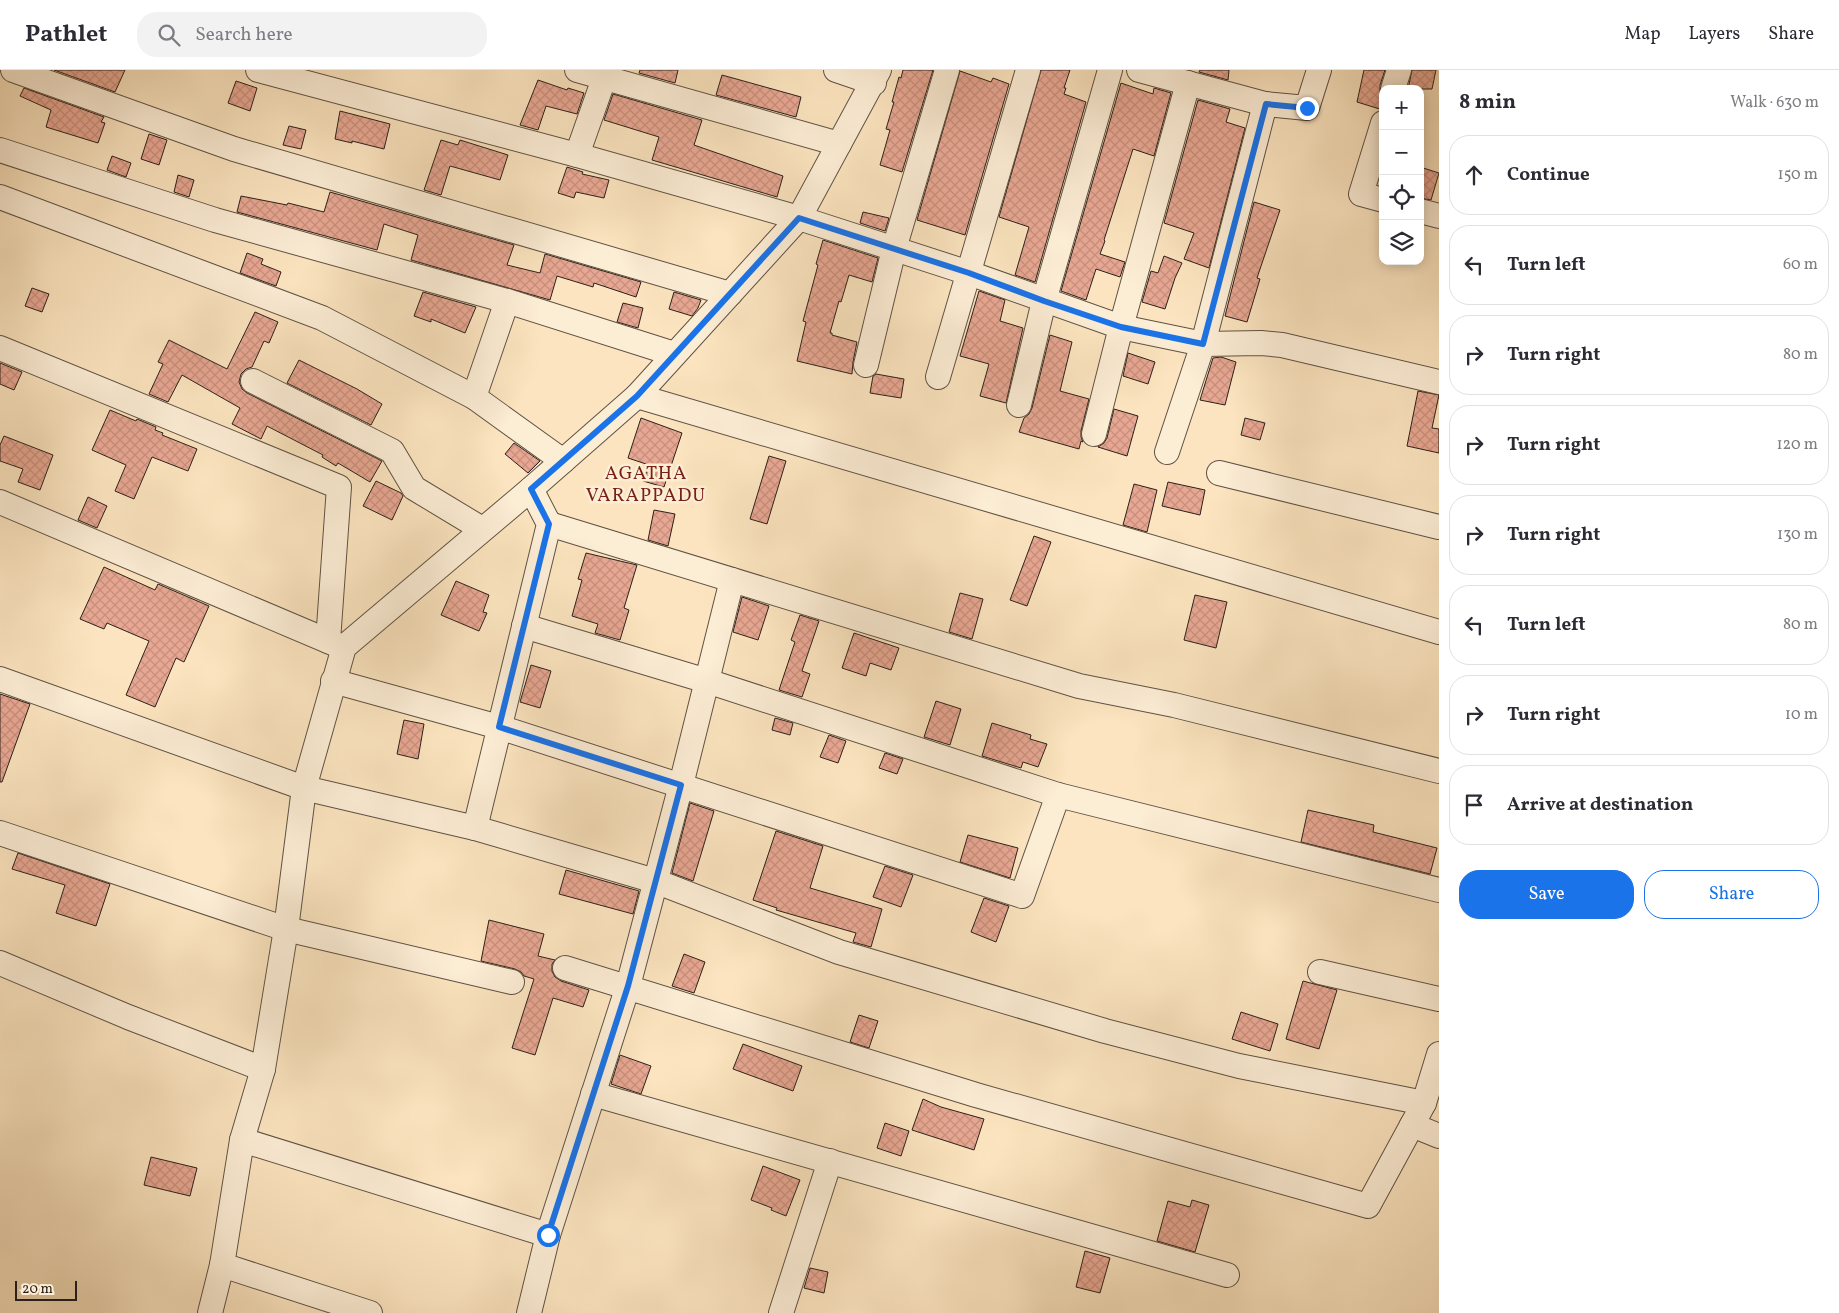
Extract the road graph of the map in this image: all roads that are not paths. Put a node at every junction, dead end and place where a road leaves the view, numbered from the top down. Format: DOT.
graph roads {
  1 [pos="13,70"];
  2 [pos="258,70"];
  3 [pos="577,70"];
  4 [pos="836,70"];
  5 [pos="947,70"];
  6 [pos="1028,70"];
  7 [pos="1110,70"];
  8 [pos="1139,70"];
  9 [pos="1319,70"];
  10 [pos="1399,70"];
  11 [pos="606,74"];
  12 [pos="876,76"];
  13 [pos="1188,83"];
  14 [pos="1395,85"];
  15 [pos="1266,104"];
  16 [pos="1381,130"];
  17 [pos="840,144"];
  18 [pos="0,150"];
  19 [pos="577,155"];
  20 [pos="0,197"];
  21 [pos="1379,199"];
  22 [pos="1424,212"];
  23 [pos="1439,216"];
  24 [pos="799,218"];
  25 [pos="894,249"];
  26 [pos="969,273"];
  27 [pos="730,294"];
  28 [pos="1044,301"];
  29 [pos="507,302"];
  30 [pos="1121,327"];
  31 [pos="1203,344"];
  32 [pos="0,348"];
  33 [pos="674,354"];
  34 [pos="866,365"];
  35 [pos="938,377"];
  36 [pos="253,381"];
  37 [pos="1439,382"];
  38 [pos="474,396"];
  39 [pos="637,396"];
  40 [pos="1020,405"];
  41 [pos="1094,434"];
  42 [pos="1167,452"];
  43 [pos="563,461"];
  44 [pos="1219,473"];
  45 [pos="531,489"];
  46 [pos="0,502"];
  47 [pos="549,524"];
  48 [pos="1439,527"];
  49 [pos="482,529"];
  50 [pos="732,580"];
  51 [pos="524,626"];
  52 [pos="1439,632"];
  53 [pos="336,644"];
  54 [pos="0,680"];
  55 [pos="333,681"];
  56 [pos="707,681"];
  57 [pos="499,727"];
  58 [pos="1439,771"];
  59 [pos="681,785"];
  60 [pos="304,788"];
  61 [pos="1058,795"];
  62 [pos="474,828"];
  63 [pos="0,833"];
  64 [pos="655,881"];
  65 [pos="1439,890"];
  66 [pos="286,929"];
  67 [pos="0,963"];
  68 [pos="565,968"];
  69 [pos="1320,972"];
  70 [pos="512,982"];
  71 [pos="628,986"];
  72 [pos="1439,999"];
  73 [pos="1439,1054"];
  74 [pos="264,1069"];
  75 [pos="593,1094"];
  76 [pos="1424,1103"];
  77 [pos="1412,1125"];
  78 [pos="1439,1136"];
  79 [pos="242,1140"];
  80 [pos="830,1161"];
  81 [pos="548,1235"];
  82 [pos="222,1265"];
  83 [pos="1227,1275"];
  84 [pos="210,1313"];
  85 [pos="370,1313"];
  86 [pos="529,1313"];
  87 [pos="781,1313"];
  1 -- 27 [label="street"];
  2 -- 19 [label="street"];
  3 -- 11 [label="street"];
  4 -- 12 [label="street"];
  5 -- 25 [label="street"];
  6 -- 26 [label="street"];
  7 -- 28 [label="street"];
  8 -- 13 [label="street"];
  9 -- 15 [label="street"];
  10 -- 14 [label="street"];
  11 -- 17 [label="street"];
  11 -- 19 [label="street"];
  12 -- 17 [label="street"];
  13 -- 15 [label="street"];
  13 -- 30 [label="street"];
  15 -- 31 [label="street"];
  16 -- 21 [label="street"];
  17 -- 24 [label="street"];
  18 -- 29 [label="street"];
  19 -- 24 [label="street"];
  20 -- 38 [label="street"];
  22 -- 23 [label="street"];
  24 -- 25 [label="street"];
  24 -- 27 [label="street"];
  25 -- 26 [label="street"];
  25 -- 34 [label="street"];
  26 -- 28 [label="street"];
  26 -- 35 [label="street"];
  27 -- 33 [label="street"];
  28 -- 30 [label="street"];
  28 -- 40 [label="street"];
  29 -- 33 [label="street"];
  29 -- 38 [label="street"];
  30 -- 31 [label="street"];
  30 -- 41 [label="street"];
  31 -- 37 [label="street"];
  31 -- 42 [label="street"];
  32 -- 53 [label="street"];
  33 -- 39 [label="street"];
  36 -- 49 [label="street"];
  38 -- 43 [label="street"];
  39 -- 43 [label="street"];
  39 -- 52 [label="street"];
  43 -- 45 [label="street"];
  44 -- 48 [label="street"];
  45 -- 47 [label="street"];
  45 -- 49 [label="street"];
  46 -- 53 [label="street"];
  47 -- 50 [label="street"];
  47 -- 51 [label="street"];
  49 -- 53 [label="street"];
  50 -- 56 [label="street"];
  50 -- 58 [label="street"];
  51 -- 56 [label="street"];
  51 -- 57 [label="street"];
  53 -- 55 [label="street"];
  54 -- 60 [label="street"];
  55 -- 57 [label="street"];
  55 -- 60 [label="street"];
  56 -- 59 [label="street"];
  56 -- 61 [label="street"];
  57 -- 59 [label="street"];
  57 -- 62 [label="street"];
  59 -- 61 [label="street"];
  59 -- 64 [label="street"];
  60 -- 62 [label="street"];
  60 -- 66 [label="street"];
  61 -- 65 [label="street"];
  62 -- 64 [label="street"];
  63 -- 66 [label="street"];
  64 -- 71 [label="street"];
  64 -- 76 [label="street"];
  66 -- 70 [label="street"];
  66 -- 74 [label="street"];
  67 -- 74 [label="street"];
  68 -- 71 [label="street"];
  69 -- 72 [label="street"];
  71 -- 75 [label="street"];
  71 -- 77 [label="street"];
  73 -- 76 [label="street"];
  74 -- 79 [label="street"];
  75 -- 80 [label="street"];
  75 -- 81 [label="street"];
  76 -- 77 [label="street"];
  77 -- 78 [label="street"];
  79 -- 81 [label="street"];
  79 -- 82 [label="street"];
  80 -- 83 [label="street"];
  80 -- 87 [label="street"];
  81 -- 86 [label="street"];
  82 -- 84 [label="street"];
  82 -- 85 [label="street"];
}
